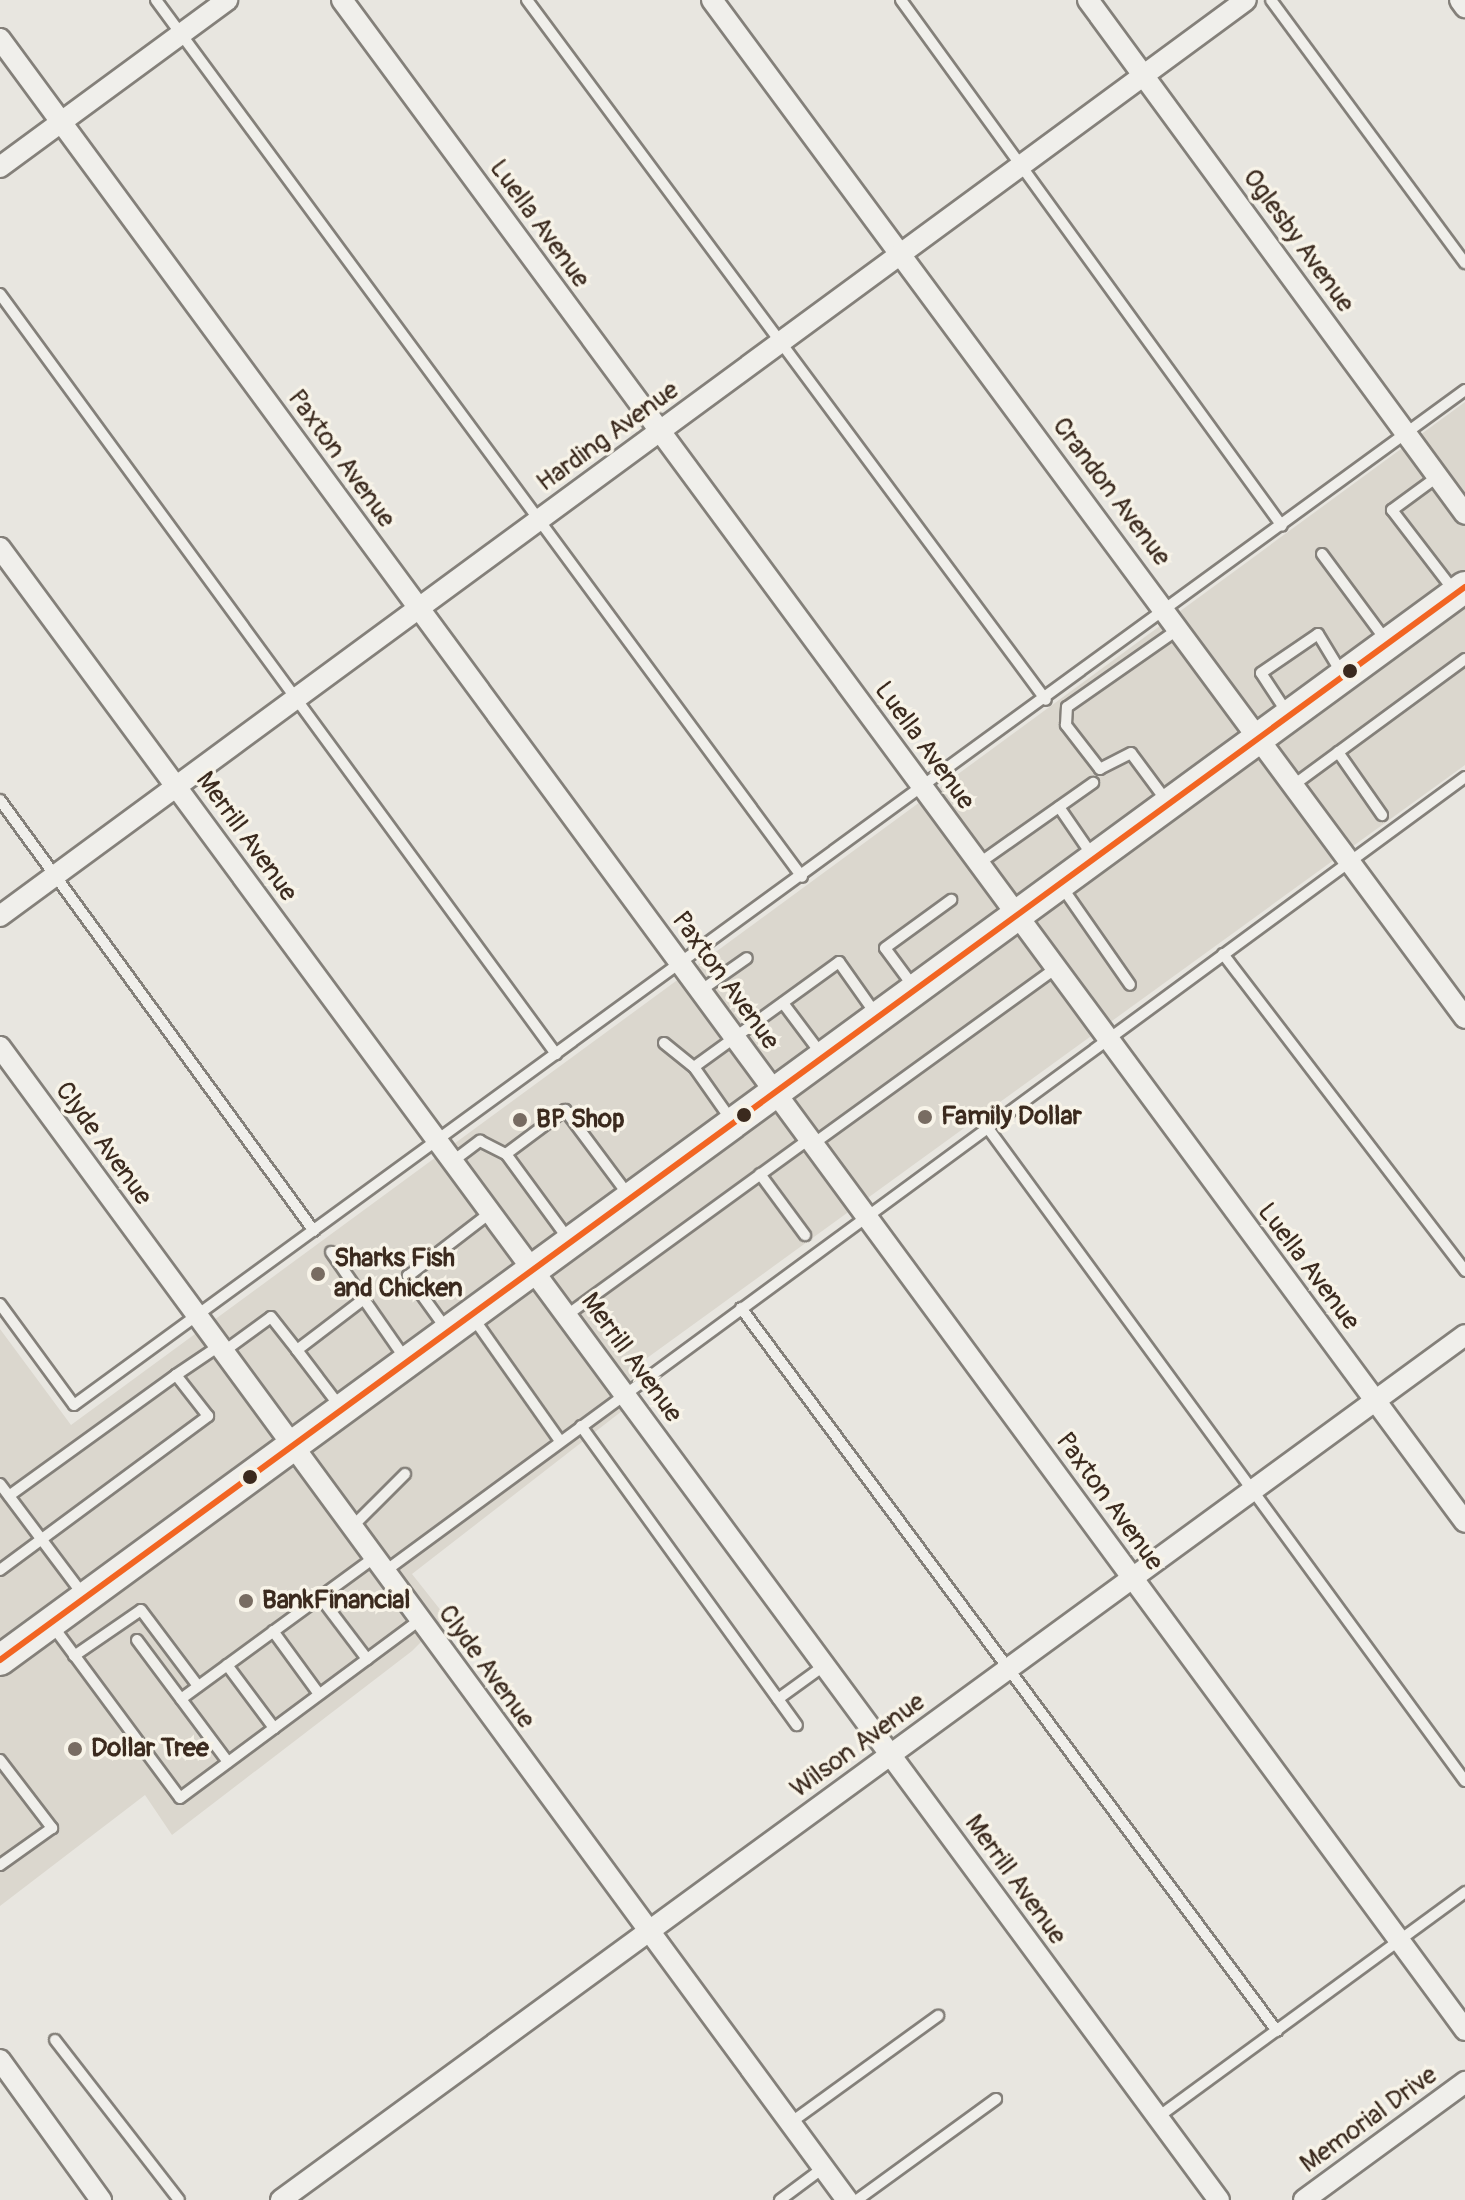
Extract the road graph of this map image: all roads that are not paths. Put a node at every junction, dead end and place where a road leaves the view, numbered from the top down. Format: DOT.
graph roads {
  1 [pos="156,0"];
  2 [pos="227,0"];
  3 [pos="342,0"];
  4 [pos="527,0"];
  5 [pos="712,0"];
  6 [pos="901,0"];
  7 [pos="1088,0"];
  8 [pos="1246,0"];
  9 [pos="1271,0"];
  10 [pos="1460,0"];
  11 [pos="1465,7"];
  12 [pos="181,34"];
  13 [pos="0,39"];
  14 [pos="1143,75"];
  15 [pos="61,122"];
  16 [pos="1023,164"];
  17 [pos="0,167"];
  18 [pos="901,253"];
  19 [pos="1465,263"];
  20 [pos="0,294"];
  21 [pos="780,343"];
  22 [pos="1465,390"];
  23 [pos="659,431"];
  24 [pos="1406,434"];
  25 [pos="1437,477"];
  26 [pos="1464,511"];
  27 [pos="539,520"];
  28 [pos="1282,526"];
  29 [pos="0,548"];
  30 [pos="1322,554"];
  31 [pos="1461,590"];
  32 [pos="418,608"];
  33 [pos="1167,611"];
  34 [pos="1180,628"];
  35 [pos="1388,644"];
  36 [pos="1465,659"];
  37 [pos="1344,676"];
  38 [pos="297,698"];
  39 [pos="1046,700"];
  40 [pos="1290,716"];
  41 [pos="1261,737"];
  42 [pos="1338,752"];
  43 [pos="1465,777"];
  44 [pos="1093,783"];
  45 [pos="1295,784"];
  46 [pos="176,786"];
  47 [pos="924,790"];
  48 [pos="0,800"];
  49 [pos="1169,805"];
  50 [pos="1059,807"];
  51 [pos="1382,815"];
  52 [pos="1095,859"];
  53 [pos="1351,860"];
  54 [pos="978,864"];
  55 [pos="56,875"];
  56 [pos="802,877"];
  57 [pos="1061,885"];
  58 [pos="951,900"];
  59 [pos="0,916"];
  60 [pos="1017,917"];
  61 [pos="1223,954"];
  62 [pos="747,958"];
  63 [pos="680,964"];
  64 [pos="1055,969"];
  65 [pos="1130,985"];
  66 [pos="700,991"];
  67 [pos="916,991"];
  68 [pos="783,1003"];
  69 [pos="879,1018"];
  70 [pos="1465,1018"];
  71 [pos="734,1037"];
  72 [pos="1106,1039"];
  73 [pos="664,1043"];
  74 [pos="0,1047"];
  75 [pos="556,1054"];
  76 [pos="824,1058"];
  77 [pos="694,1067"];
  78 [pos="775,1093"];
  79 [pos="734,1123"];
  80 [pos="987,1127"];
  81 [pos="438,1141"];
  82 [pos="811,1141"];
  83 [pos="506,1154"];
  84 [pos="453,1161"];
  85 [pos="760,1174"];
  86 [pos="630,1198"];
  87 [pos="491,1212"];
  88 [pos="866,1216"];
  89 [pos="314,1231"];
  90 [pos="805,1235"];
  91 [pos="571,1242"];
  92 [pos="331,1252"];
  93 [pos="533,1269"];
  94 [pos="1465,1271"];
  95 [pos="364,1299"];
  96 [pos="0,1304"];
  97 [pos="741,1308"];
  98 [pos="567,1315"];
  99 [pos="197,1316"];
  100 [pos="460,1323"];
  101 [pos="1465,1335"];
  102 [pos="221,1349"];
  103 [pos="297,1350"];
  104 [pos="407,1362"];
  105 [pos="176,1375"];
  106 [pos="625,1393"];
  107 [pos="1375,1400"];
  108 [pos="342,1410"];
  109 [pos="581,1426"];
  110 [pos="560,1441"];
  111 [pos="293,1447"];
  112 [pos="405,1474"];
  113 [pos="0,1484"];
  114 [pos="1252,1490"];
  115 [pos="9,1496"];
  116 [pos="1465,1522"];
  117 [pos="352,1527"];
  118 [pos="41,1540"];
  119 [pos="379,1565"];
  120 [pos="0,1570"];
  121 [pos="1132,1578"];
  122 [pos="320,1597"];
  123 [pos="85,1598"];
  124 [pos="420,1620"];
  125 [pos="51,1623"];
  126 [pos="273,1631"];
  127 [pos="137,1640"];
  128 [pos="74,1656"];
  129 [pos="367,1659"];
  130 [pos="0,1660"];
  131 [pos="227,1665"];
  132 [pos="825,1665"];
  133 [pos="1008,1668"];
  134 [pos="198,1686"];
  135 [pos="319,1694"];
  136 [pos="181,1699"];
  137 [pos="778,1699"];
  138 [pos="797,1725"];
  139 [pos="274,1728"];
  140 [pos="891,1754"];
  141 [pos="0,1760"];
  142 [pos="228,1762"];
  143 [pos="1465,1781"];
  144 [pos="0,1865"];
  145 [pos="1465,1892"];
  146 [pos="648,1932"];
  147 [pos="1399,1941"];
  148 [pos="938,2016"];
  149 [pos="1465,2030"];
  150 [pos="1277,2031"];
  151 [pos="55,2040"];
  152 [pos="0,2060"];
  153 [pos="1465,2082"];
  154 [pos="996,2099"];
  155 [pos="1158,2117"];
  156 [pos="790,2123"];
  157 [pos="823,2168"];
  158 [pos="101,2200"];
  159 [pos="179,2200"];
  160 [pos="281,2200"];
  161 [pos="780,2200"];
  162 [pos="847,2200"];
  163 [pos="857,2200"];
  164 [pos="1219,2200"];
  165 [pos="1304,2200"];
  1 -- 12 [label="lane"];
  2 -- 12 [label="street"];
  3 -- 23 [label="street, Luella Avenue"];
  4 -- 21 [label="lane"];
  5 -- 18 [label="street, Crandon Avenue"];
  6 -- 16 [label="lane"];
  7 -- 14 [label="street, Oglesby Avenue"];
  8 -- 14 [label="street, Harding Avenue"];
  9 -- 19 [label="lane"];
  10 -- 11 [label="street"];
  12 -- 15 [label="street"];
  12 -- 27 [label="lane"];
  13 -- 15 [label="street, Paxton Avenue"];
  14 -- 16 [label="street, Harding Avenue"];
  14 -- 24 [label="street, Oglesby Avenue"];
  15 -- 17 [label="street"];
  15 -- 32 [label="street, Paxton Avenue"];
  16 -- 18 [label="street, Harding Avenue"];
  16 -- 28 [label="lane"];
  18 -- 21 [label="street, Harding Avenue"];
  18 -- 33 [label="street, Crandon Avenue"];
  20 -- 38 [label="lane"];
  21 -- 23 [label="street, Harding Avenue"];
  21 -- 39 [label="lane"];
  22 -- 24 [label="lane"];
  23 -- 27 [label="street, Harding Avenue"];
  23 -- 47 [label="street, Luella Avenue"];
  24 -- 25 [label="street, Oglesby Avenue"];
  24 -- 28 [label="lane"];
  25 -- 26 [label="street, Oglesby Avenue"];
  25 -- 31 [label="lane"];
  27 -- 32 [label="street, Harding Avenue"];
  27 -- 56 [label="lane"];
  28 -- 33 [label="lane"];
  29 -- 46 [label="street, Merrill Avenue"];
  30 -- 35 [label="lane"];
  31 -- 35 [label="main road"];
  32 -- 38 [label="street, Harding Avenue"];
  32 -- 63 [label="street, Paxton Avenue"];
  33 -- 34 [label="street, Crandon Avenue"];
  33 -- 39 [label="lane"];
  34 -- 41 [label="street, Crandon Avenue"];
  34 -- 49 [label="lane"];
  35 -- 37 [label="main road"];
  36 -- 42 [label="lane"];
  37 -- 40 [label="main road"];
  37 -- 40 [label="lane"];
  38 -- 46 [label="street, Harding Avenue"];
  38 -- 75 [label="lane"];
  39 -- 47 [label="lane"];
  40 -- 41 [label="main road"];
  41 -- 45 [label="street, Crandon Avenue"];
  41 -- 49 [label="main road"];
  42 -- 45 [label="lane"];
  42 -- 51 [label="lane"];
  43 -- 53 [label="lane"];
  44 -- 50 [label="lane"];
  45 -- 53 [label="street, Crandon Avenue"];
  46 -- 55 [label="street, Harding Avenue"];
  46 -- 81 [label="street, Merrill Avenue"];
  47 -- 54 [label="street, Luella Avenue"];
  47 -- 56 [label="lane"];
  48 -- 55 [label="lane"];
  49 -- 52 [label="main road"];
  50 -- 52 [label="lane"];
  50 -- 54 [label="lane"];
  52 -- 57 [label="main road"];
  53 -- 61 [label="lane"];
  53 -- 70 [label="street, Crandon Avenue"];
  54 -- 60 [label="street, Luella Avenue"];
  55 -- 59 [label="street, Harding Avenue"];
  55 -- 89 [label="lane"];
  56 -- 63 [label="lane"];
  57 -- 60 [label="main road"];
  57 -- 65 [label="lane"];
  58 -- 67 [label="lane"];
  60 -- 64 [label="street, Luella Avenue"];
  60 -- 67 [label="main road"];
  61 -- 72 [label="lane"];
  61 -- 94 [label="lane"];
  62 -- 66 [label="lane"];
  63 -- 66 [label="street, Paxton Avenue"];
  63 -- 75 [label="lane"];
  64 -- 72 [label="street, Luella Avenue"];
  64 -- 82 [label="lane"];
  66 -- 71 [label="street, Paxton Avenue"];
  67 -- 69 [label="main road"];
  68 -- 69 [label="lane"];
  68 -- 71 [label="lane"];
  68 -- 76 [label="lane"];
  69 -- 76 [label="main road"];
  71 -- 77 [label="lane"];
  71 -- 78 [label="street, Paxton Avenue"];
  72 -- 80 [label="lane"];
  72 -- 107 [label="street, Luella Avenue"];
  73 -- 77 [label="lane"];
  74 -- 99 [label="street, Clyde Avenue"];
  75 -- 81 [label="lane"];
  76 -- 78 [label="main road"];
  77 -- 79 [label="lane"];
  78 -- 79 [label="main road"];
  78 -- 82 [label="street, Paxton Avenue"];
  79 -- 86 [label="main road"];
  80 -- 88 [label="lane"];
  80 -- 114 [label="lane"];
  81 -- 84 [label="street, Merrill Avenue"];
  81 -- 89 [label="lane"];
  82 -- 85 [label="lane"];
  82 -- 88 [label="street, Paxton Avenue"];
  83 -- 84 [label="lane"];
  83 -- 86 [label="lane"];
  83 -- 91 [label="lane"];
  84 -- 87 [label="street, Merrill Avenue"];
  85 -- 90 [label="lane"];
  85 -- 98 [label="lane"];
  86 -- 91 [label="main road"];
  87 -- 93 [label="street, Merrill Avenue"];
  87 -- 100 [label="lane"];
  88 -- 97 [label="lane"];
  88 -- 121 [label="street, Paxton Avenue"];
  89 -- 99 [label="lane"];
  91 -- 93 [label="main road"];
  92 -- 95 [label="lane"];
  93 -- 98 [label="street, Merrill Avenue"];
  93 -- 100 [label="main road"];
  95 -- 103 [label="lane"];
  95 -- 104 [label="lane"];
  96 -- 99 [label="lane"];
  97 -- 106 [label="lane"];
  97 -- 133 [label="lane"];
  98 -- 106 [label="street, Merrill Avenue"];
  99 -- 102 [label="street, Clyde Avenue"];
  100 -- 104 [label="main road"];
  100 -- 110 [label="lane"];
  101 -- 107 [label="street, Wilson Avenue"];
  102 -- 103 [label="lane"];
  102 -- 105 [label="lane"];
  102 -- 111 [label="street, Clyde Avenue"];
  103 -- 108 [label="lane"];
  104 -- 108 [label="main road"];
  105 -- 115 [label="lane"];
  105 -- 118 [label="lane"];
  106 -- 109 [label="lane"];
  106 -- 132 [label="street, Merrill Avenue"];
  107 -- 114 [label="street, Wilson Avenue"];
  107 -- 116 [label="street, Luella Avenue"];
  108 -- 111 [label="main road"];
  109 -- 110 [label="lane"];
  109 -- 137 [label="lane"];
  110 -- 119 [label="lane"];
  111 -- 117 [label="street, Clyde Avenue"];
  111 -- 123 [label="main road"];
  112 -- 117 [label="lane"];
  113 -- 115 [label="lane"];
  114 -- 121 [label="street, Wilson Avenue"];
  114 -- 143 [label="lane"];
  115 -- 118 [label="lane"];
  117 -- 119 [label="street, Clyde Avenue"];
  118 -- 120 [label="lane"];
  118 -- 123 [label="lane"];
  119 -- 122 [label="lane"];
  119 -- 124 [label="street, Clyde Avenue"];
  121 -- 133 [label="street, Wilson Avenue"];
  121 -- 147 [label="street, Paxton Avenue"];
  122 -- 126 [label="lane"];
  122 -- 129 [label="lane"];
  123 -- 125 [label="main road"];
  124 -- 129 [label="lane"];
  124 -- 146 [label="street, Clyde Avenue"];
  125 -- 128 [label="lane"];
  125 -- 130 [label="main road"];
  126 -- 131 [label="lane"];
  126 -- 135 [label="lane"];
  127 -- 136 [label="lane"];
  128 -- 134 [label="lane"];
  128 -- 142 [label="lane"];
  129 -- 135 [label="lane"];
  131 -- 134 [label="lane"];
  131 -- 139 [label="lane"];
  132 -- 137 [label="lane"];
  132 -- 140 [label="street, Merrill Avenue"];
  133 -- 140 [label="street, Wilson Avenue"];
  133 -- 150 [label="lane"];
  134 -- 136 [label="lane"];
  135 -- 139 [label="lane"];
  136 -- 142 [label="lane"];
  137 -- 138 [label="lane"];
  139 -- 142 [label="lane"];
  140 -- 146 [label="street, Wilson Avenue"];
  140 -- 155 [label="street, Merrill Avenue"];
  141 -- 144 [label="lane"];
  145 -- 147 [label="lane"];
  146 -- 156 [label="street, Clyde Avenue"];
  146 -- 160 [label="street, Wilson Avenue"];
  147 -- 149 [label="street, Paxton Avenue"];
  147 -- 150 [label="lane"];
  148 -- 156 [label="lane"];
  150 -- 155 [label="lane"];
  151 -- 159 [label="lane"];
  152 -- 158 [label="street"];
  153 -- 165 [label="street, Memorial Drive"];
  154 -- 163 [label="lane"];
  155 -- 164 [label="street, Merrill Avenue"];
  156 -- 157 [label="street, Clyde Avenue"];
  157 -- 161 [label="lane"];
  157 -- 162 [label="street, Clyde Avenue"];
}
